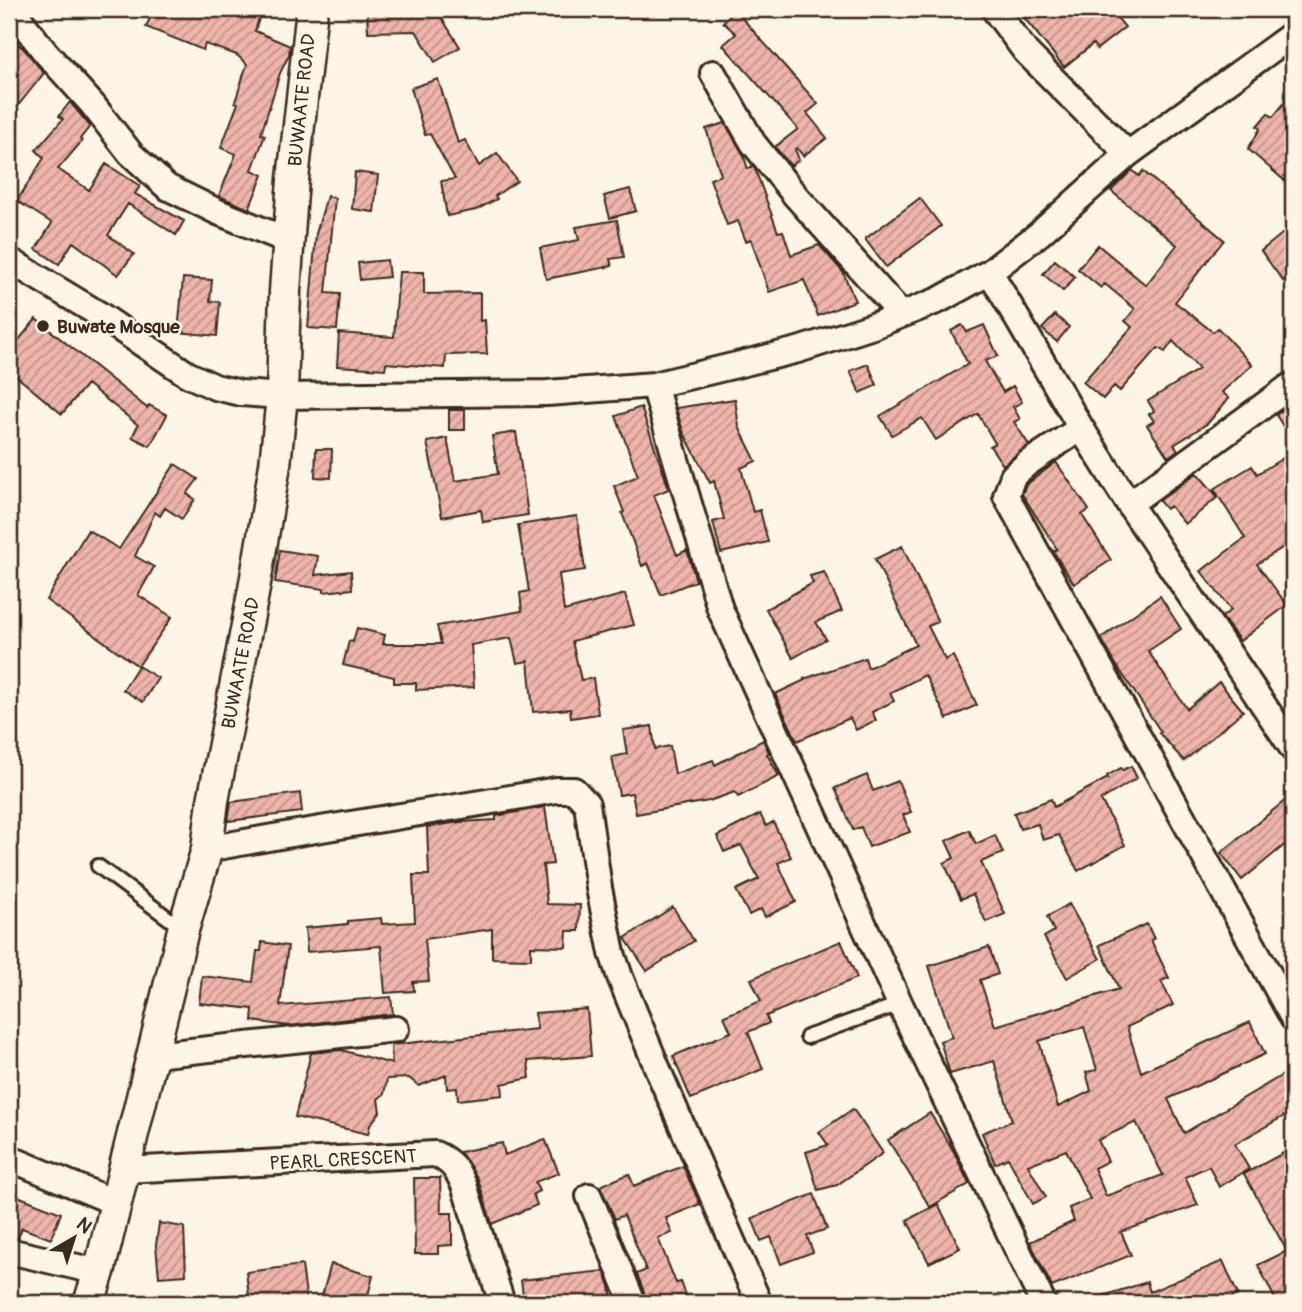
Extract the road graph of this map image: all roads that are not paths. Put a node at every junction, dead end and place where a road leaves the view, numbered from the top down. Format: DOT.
graph roads {
  1 [pos="12,9"];
  2 [pos="312,9"];
  3 [pos="994,9"];
  4 [pos="1293,34"];
  5 [pos="713,73"];
  6 [pos="1128,154"];
  7 [pos="289,241"];
  8 [pos="9,260"];
  9 [pos="990,272"];
  10 [pos="901,314"];
  11 [pos="654,385"];
  12 [pos="1289,387"];
  13 [pos="282,396"];
  14 [pos="1081,428"];
  15 [pos="1129,504"];
  16 [pos="1289,734"];
  17 [pos="207,849"];
  18 [pos="98,866"];
  19 [pos="183,930"];
  20 [pos="900,1003"];
  21 [pos="1293,1018"];
  22 [pos="396,1030"];
  23 [pos="807,1037"];
  24 [pos="154,1055"];
  25 [pos="9,1158"];
  26 [pos="124,1170"];
  27 [pos="589,1196"];
  28 [pos="116,1203"];
  29 [pos="9,1251"];
  30 [pos="99,1272"];
  31 [pos="89,1303"];
  32 [pos="502,1303"];
  33 [pos="633,1303"];
  34 [pos="759,1303"];
  35 [pos="1044,1303"];
  1 -- 7 [label="street"];
  2 -- 7 [label="street, BUWAATE ROAD"];
  3 -- 6 [label="street"];
  4 -- 6 [label="street"];
  5 -- 10 [label="street"];
  6 -- 9 [label="street"];
  7 -- 13 [label="street, BUWAATE ROAD"];
  8 -- 13 [label="street"];
  9 -- 10 [label="street"];
  9 -- 14 [label="street"];
  10 -- 11 [label="street"];
  11 -- 13 [label="street"];
  11 -- 20 [label="street"];
  12 -- 15 [label="street"];
  13 -- 17 [label="street, BUWAATE ROAD"];
  14 -- 15 [label="street"];
  14 -- 21 [label="street"];
  15 -- 16 [label="street"];
  17 -- 19 [label="street, BUWAATE ROAD"];
  17 -- 34 [label="street"];
  18 -- 19 [label="lane"];
  19 -- 24 [label="street, BUWAATE ROAD"];
  20 -- 23 [label="lane"];
  20 -- 35 [label="street"];
  22 -- 24 [label="street"];
  24 -- 26 [label="street, BUWAATE ROAD"];
  25 -- 28 [label="street"];
  26 -- 28 [label="street, BUWAATE ROAD"];
  26 -- 32 [label="street, PEARL CRESCENT"];
  27 -- 33 [label="street"];
  28 -- 30 [label="street, BUWAATE ROAD"];
  29 -- 30 [label="street"];
  30 -- 31 [label="street, BUWAATE ROAD"];
}
